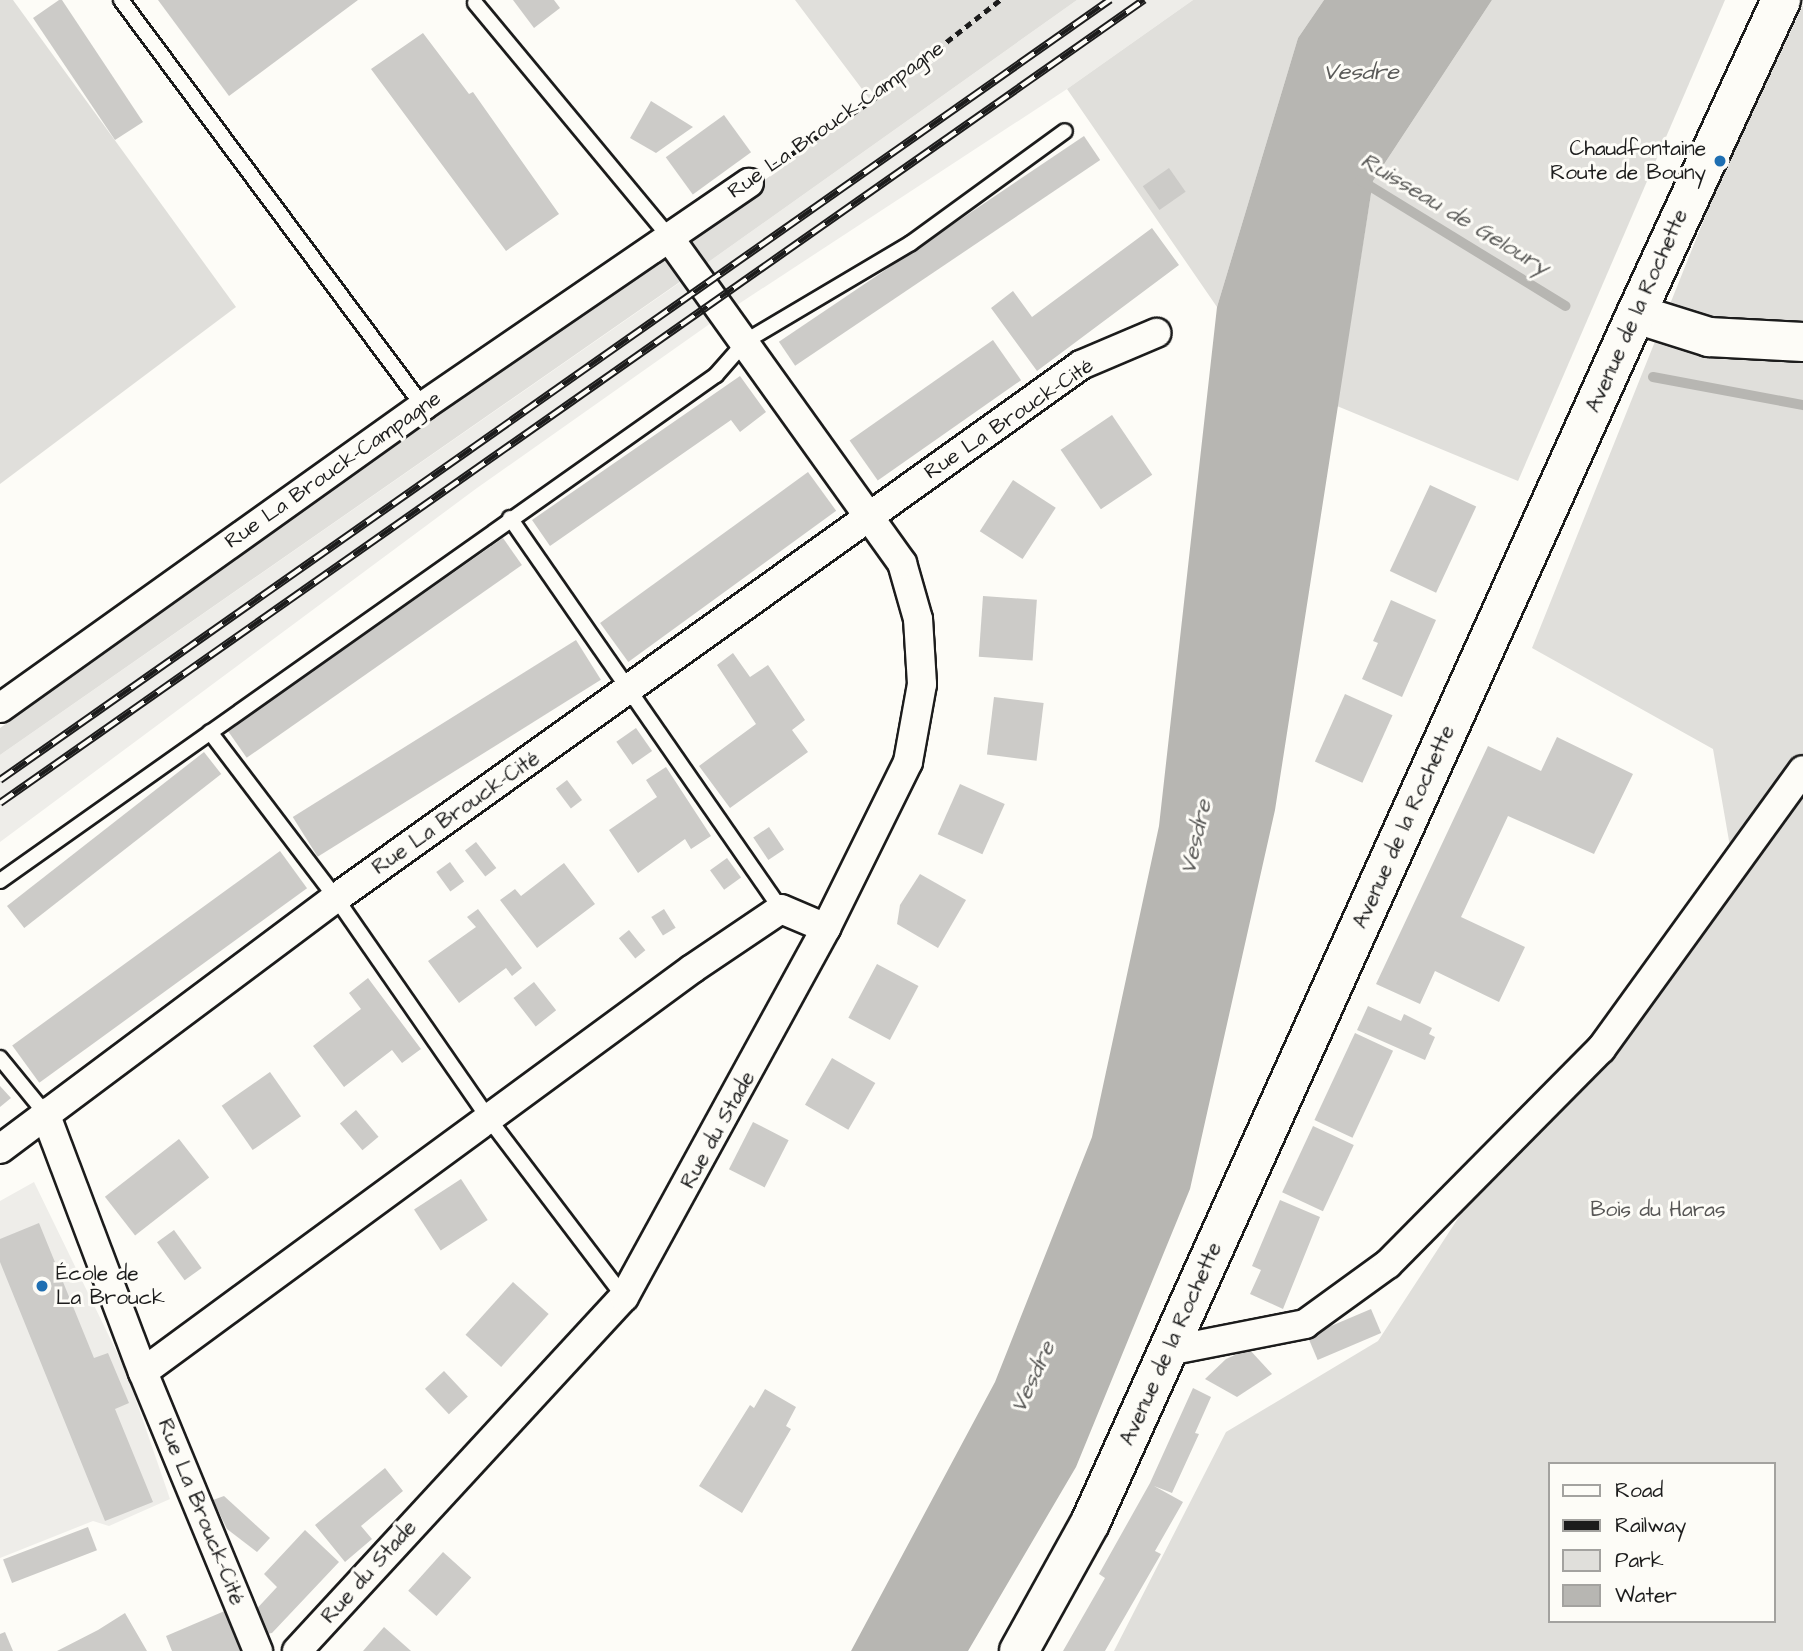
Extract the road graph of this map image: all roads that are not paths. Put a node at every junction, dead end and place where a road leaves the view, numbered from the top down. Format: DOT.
graph roads {
  1 [pos="121,0"];
  2 [pos="1781,0"];
  3 [pos="475,3"];
  4 [pos="1065,131"];
  5 [pos="749,183"];
  6 [pos="669,237"];
  7 [pos="1636,314"];
  8 [pos="1156,333"];
  9 [pos="746,341"];
  10 [pos="1803,342"];
  11 [pos="423,406"];
  12 [pos="869,516"];
  13 [pos="510,518"];
  14 [pos="629,690"];
  15 [pos="0,708"];
  16 [pos="210,732"];
  17 [pos="1803,770"];
  18 [pos="0,881"];
  19 [pos="336,898"];
  20 [pos="780,909"];
  21 [pos="827,928"];
  22 [pos="0,1058"];
  23 [pos="45,1113"];
  24 [pos="489,1119"];
  25 [pos="0,1149"];
  26 [pos="624,1297"];
  27 [pos="1168,1351"];
  28 [pos="144,1372"];
  29 [pos="258,1651"];
  30 [pos="297,1651"];
  31 [pos="1019,1651"];
  1 -- 11 [label="lane"];
  2 -- 7 [label="main road, Avenue de la Rochette"];
  3 -- 6 [label="lane"];
  4 -- 9 [label="lane"];
  5 -- 6 [label="street, Rue La Brouck-Campagne"];
  6 -- 9 [label="street"];
  6 -- 11 [label="street, Rue La Brouck-Campagne"];
  7 -- 10 [label="main road"];
  7 -- 27 [label="main road, Avenue de la Rochette"];
  8 -- 12 [label="street, Rue La Brouck-Cité"];
  9 -- 12 [label="street"];
  9 -- 13 [label="lane"];
  11 -- 15 [label="street, Rue La Brouck-Campagne"];
  12 -- 14 [label="street, Rue La Brouck-Cité"];
  12 -- 21 [label="street, Rue du Stade"];
  13 -- 14 [label="lane"];
  13 -- 16 [label="lane"];
  14 -- 19 [label="street, Rue La Brouck-Cité"];
  14 -- 20 [label="lane"];
  16 -- 18 [label="lane"];
  16 -- 19 [label="lane"];
  17 -- 27 [label="street"];
  19 -- 23 [label="street, Rue La Brouck-Cité"];
  19 -- 24 [label="lane"];
  20 -- 21 [label="street"];
  20 -- 24 [label="street"];
  21 -- 26 [label="street, Rue du Stade"];
  22 -- 23 [label="lane"];
  23 -- 25 [label="street, Rue La Brouck-Cité"];
  23 -- 28 [label="street, Rue La Brouck-Cité"];
  24 -- 26 [label="lane"];
  24 -- 28 [label="street"];
  26 -- 30 [label="street, Rue du Stade"];
  27 -- 31 [label="main road, Avenue de la Rochette"];
  28 -- 29 [label="street, Rue La Brouck-Cité"];
}
